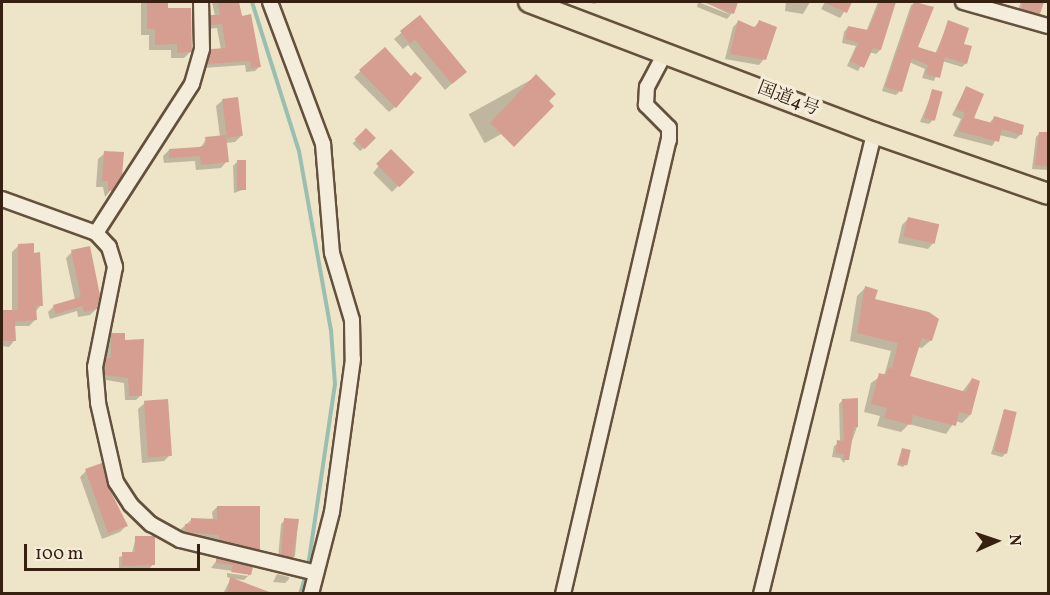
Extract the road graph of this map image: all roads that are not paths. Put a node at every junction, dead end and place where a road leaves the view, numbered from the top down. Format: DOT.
graph roads {
  1 [pos="201,2"];
  2 [pos="270,2"];
  3 [pos="529,2"];
  4 [pos="963,2"];
  5 [pos="1048,26"];
  6 [pos="665,53"];
  7 [pos="874,133"];
  8 [pos="1048,194"];
  9 [pos="2,199"];
  10 [pos="96,233"];
  11 [pos="309,571"];
  12 [pos="312,594"];
  13 [pos="563,594"];
  14 [pos="761,594"];
  1 -- 10 [label="street"];
  2 -- 11 [label="street"];
  3 -- 6 [label="highway, 国道4号"];
  4 -- 5 [label="street"];
  6 -- 7 [label="highway, 国道4号"];
  6 -- 13 [label="street"];
  7 -- 8 [label="highway, 国道4号"];
  7 -- 14 [label="street"];
  9 -- 10 [label="street"];
  10 -- 11 [label="street"];
  11 -- 12 [label="street"];
}
